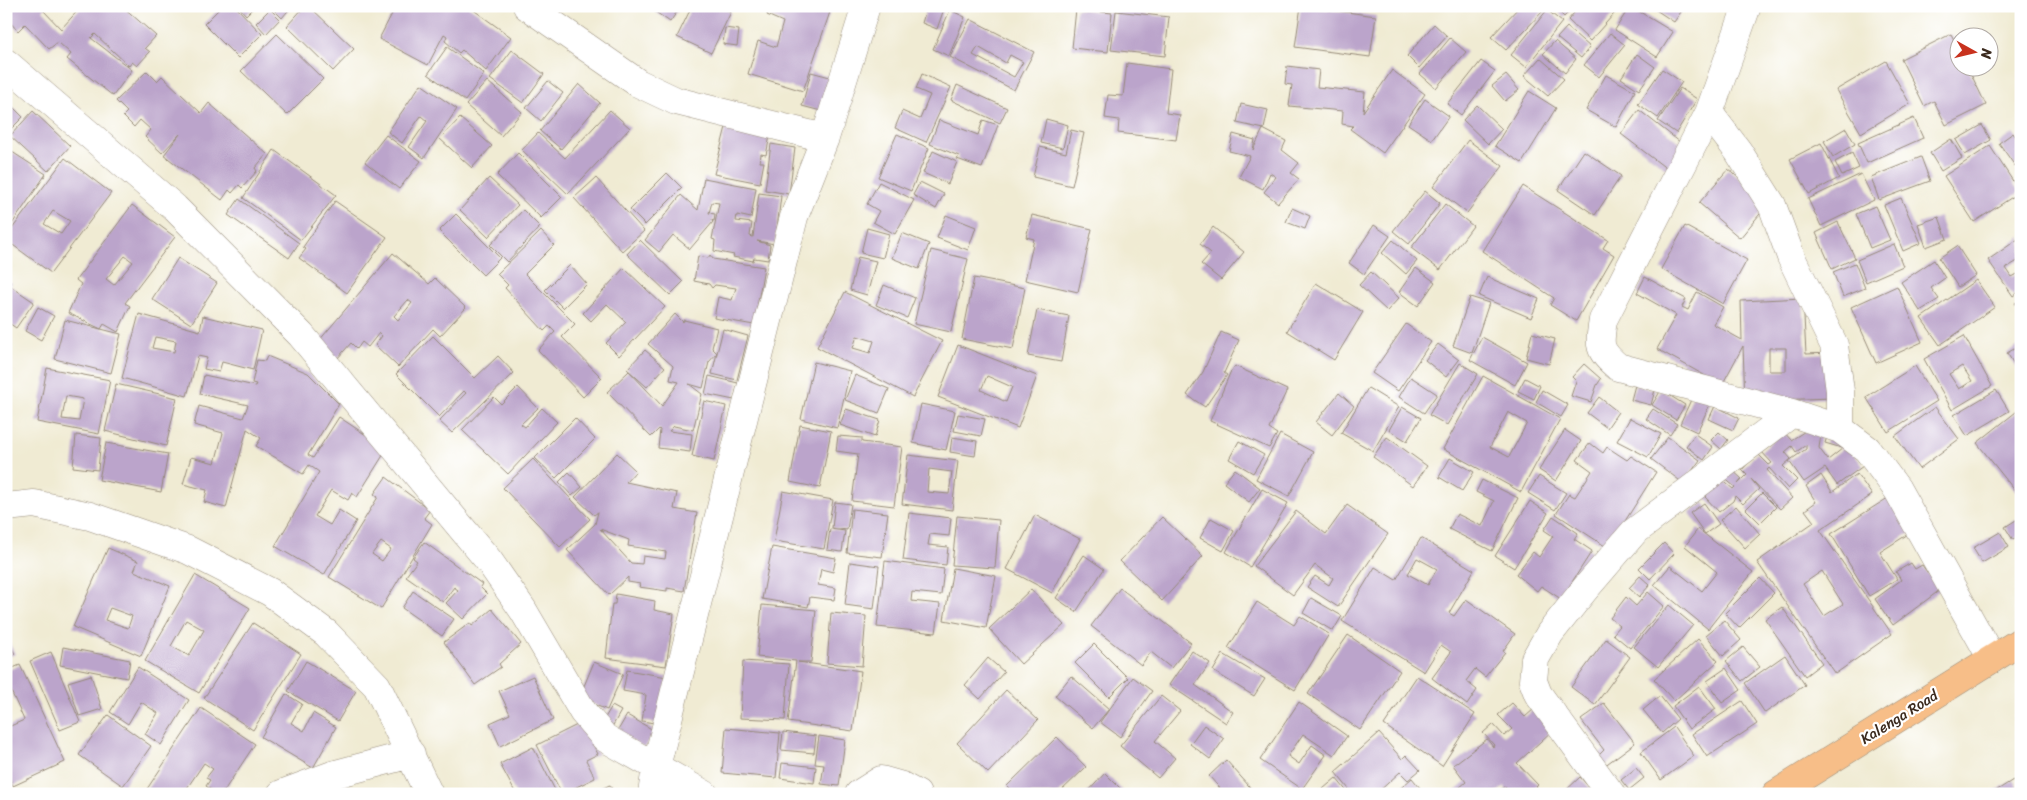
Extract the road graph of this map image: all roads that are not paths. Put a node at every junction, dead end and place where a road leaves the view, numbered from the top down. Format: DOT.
graph roads {
  1 [pos="527,6"];
  2 [pos="866,6"];
  3 [pos="1747,6"];
  4 [pos="6,62"];
  5 [pos="1709,113"];
  6 [pos="825,138"];
  7 [pos="1792,413"];
  8 [pos="1840,429"];
  9 [pos="6,507"];
  10 [pos="2021,641"];
  11 [pos="1992,659"];
  12 [pos="410,754"];
  13 [pos="656,767"];
  14 [pos="281,794"];
  15 [pos="430,794"];
  16 [pos="652,794"];
  17 [pos="704,794"];
  18 [pos="859,794"];
  19 [pos="917,794"];
  20 [pos="1611,794"];
  21 [pos="1776,794"];
  1 -- 6 [label="street"];
  2 -- 6 [label="street"];
  3 -- 5 [label="street"];
  4 -- 13 [label="street"];
  5 -- 7 [label="street"];
  5 -- 8 [label="street"];
  6 -- 13 [label="street"];
  7 -- 8 [label="street"];
  7 -- 20 [label="street"];
  8 -- 11 [label="street"];
  9 -- 12 [label="street"];
  10 -- 11 [label="main road, Kalenga Road"];
  11 -- 21 [label="main road, Kalenga Road"];
  12 -- 14 [label="street"];
  12 -- 15 [label="street"];
  13 -- 16 [label="street"];
  13 -- 17 [label="street"];
  18 -- 19 [label="street"];
}
